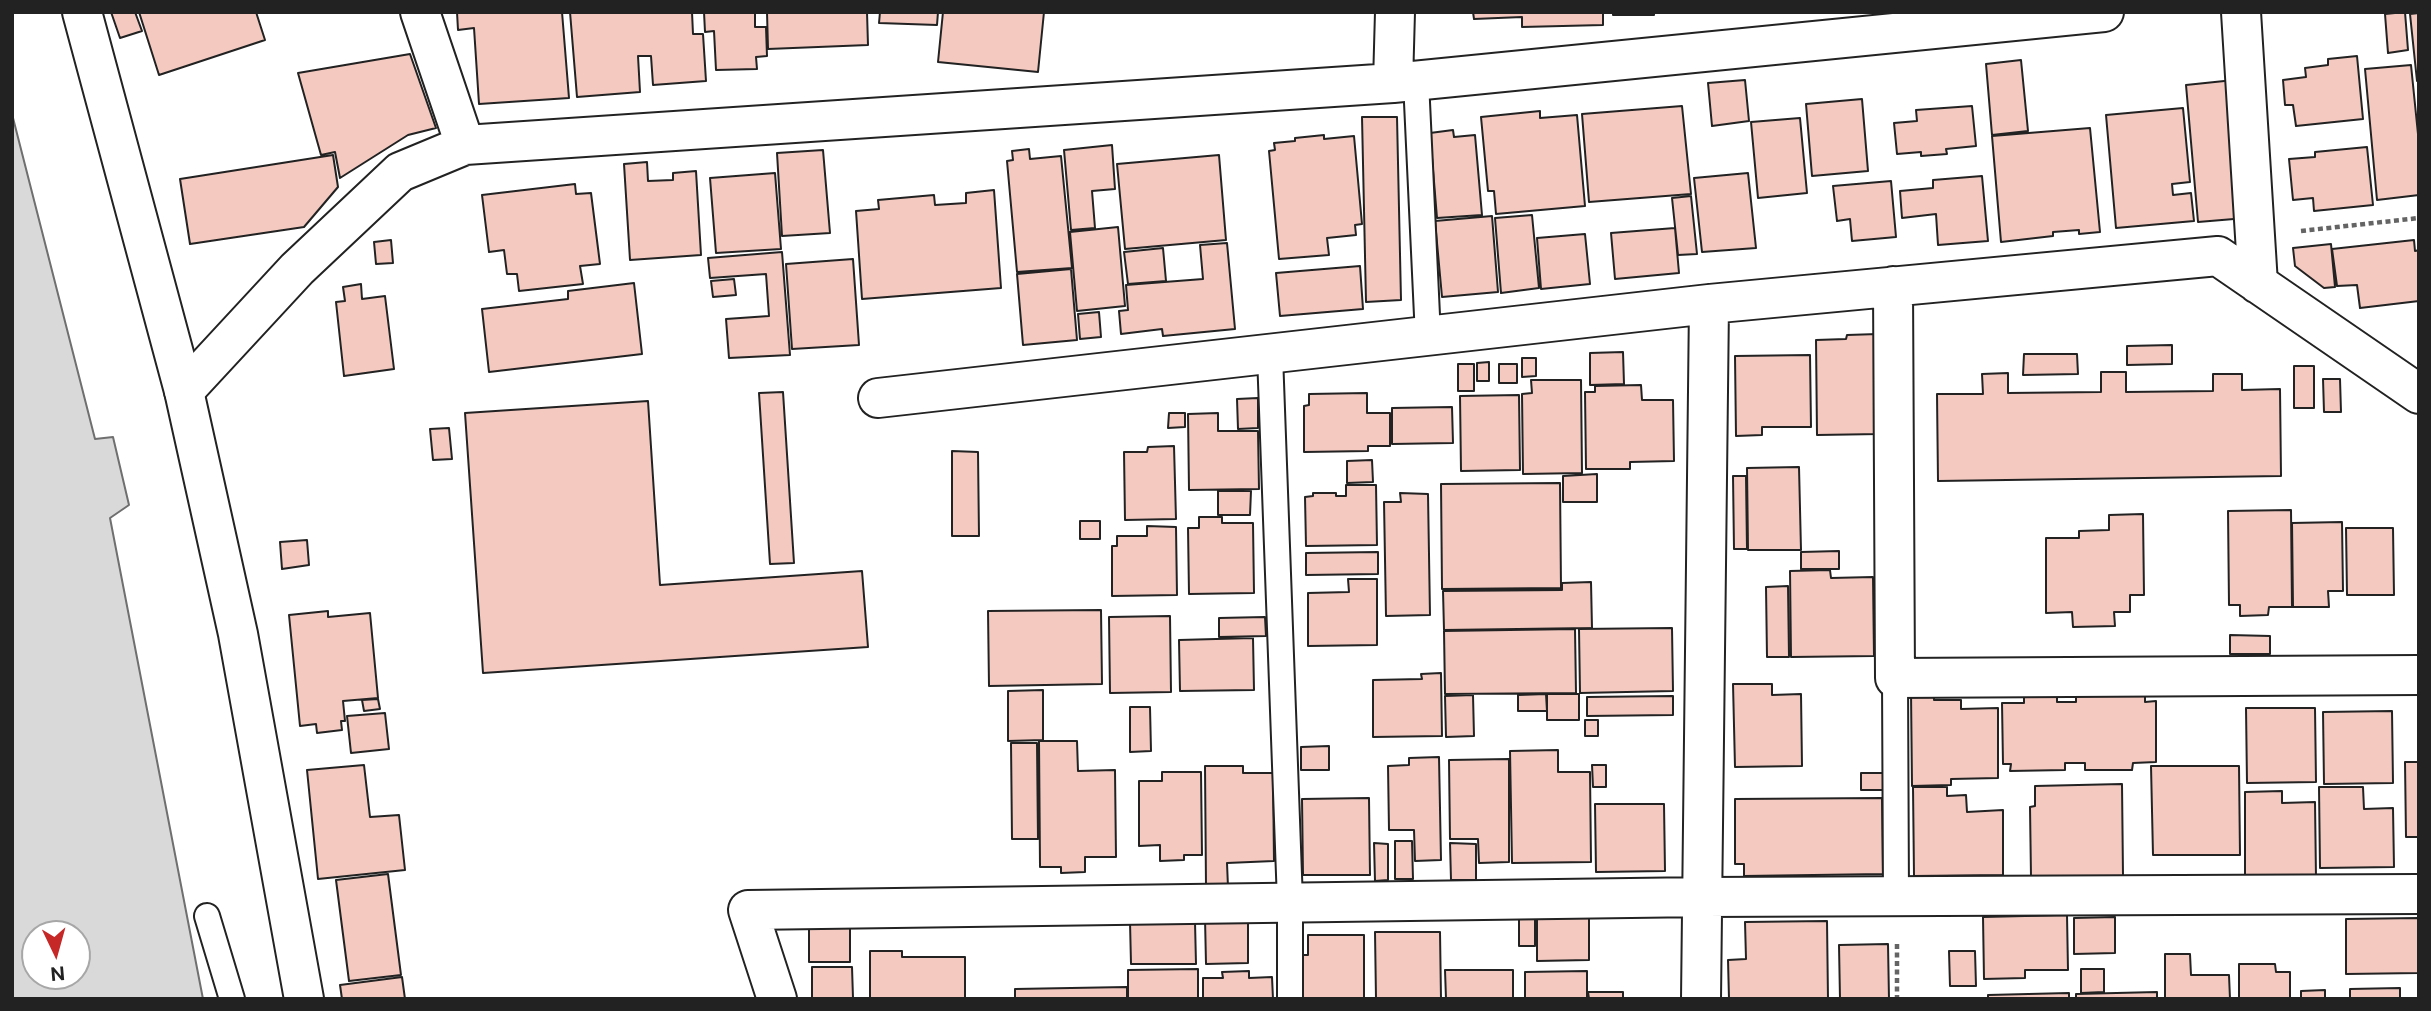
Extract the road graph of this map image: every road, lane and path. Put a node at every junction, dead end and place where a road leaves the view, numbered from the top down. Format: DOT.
graph roads {
  1 [pos="82,12"];
  2 [pos="420,12"];
  3 [pos="1395,12"];
  4 [pos="2104,12"];
  5 [pos="2241,12"];
  6 [pos="1405,82"];
  7 [pos="465,145"];
  8 [pos="2419,218"];
  9 [pos="2255,236"];
  10 [pos="2258,284"];
  11 [pos="1893,286"];
  12 [pos="1709,304"];
  13 [pos="1428,337"];
  14 [pos="1270,355"];
  15 [pos="184,391"];
  16 [pos="2419,394"];
  17 [pos="878,398"];
  18 [pos="2419,675"];
  19 [pos="1895,678"];
  20 [pos="2419,894"];
  21 [pos="1704,897"];
  22 [pos="1896,897"];
  23 [pos="1290,902"];
  24 [pos="207,916"];
  25 [pos="232,999"];
  26 [pos="304,999"];
  27 [pos="777,999"];
  28 [pos="1290,999"];
  29 [pos="1701,999"];
  1 -- 15 [label="street"];
  2 -- 7 [label="street"];
  3 -- 6 [label="street"];
  4 -- 6 [label="street"];
  5 -- 9 [label="street"];
  6 -- 7 [label="street"];
  6 -- 13 [label="lane"];
  7 -- 15 [label="street"];
  8 -- 9 [label="path"];
  9 -- 10 [label="street"];
  10 -- 11 [label="street"];
  10 -- 16 [label="street"];
  11 -- 12 [label="street"];
  11 -- 19 [label="street"];
  12 -- 13 [label="street"];
  12 -- 21 [label="street"];
  13 -- 14 [label="street"];
  14 -- 17 [label="street"];
  14 -- 23 [label="lane"];
  15 -- 26 [label="street"];
  18 -- 19 [label="street"];
  19 -- 22 [label="lane"];
  20 -- 22 [label="street"];
  21 -- 22 [label="street"];
  21 -- 23 [label="street"];
  21 -- 29 [label="street"];
  23 -- 27 [label="street"];
  23 -- 28 [label="lane"];
  24 -- 25 [label="lane"];
}
